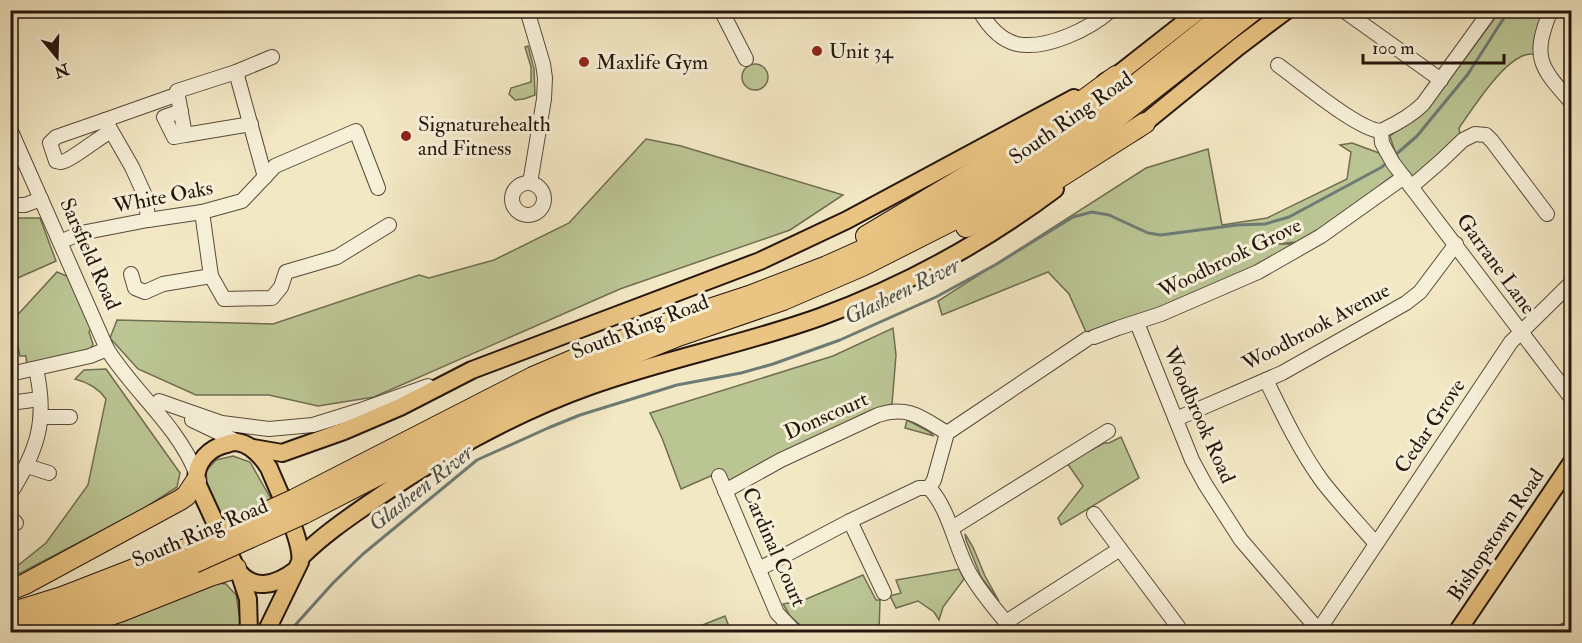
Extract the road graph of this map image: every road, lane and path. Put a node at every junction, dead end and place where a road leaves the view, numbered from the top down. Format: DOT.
graph roads {
  1 [pos="527,10"];
  2 [pos="721,10"];
  3 [pos="979,10"];
  4 [pos="1111,10"];
  5 [pos="1200,10"];
  6 [pos="1229,10"];
  7 [pos="1254,10"];
  8 [pos="1287,10"];
  9 [pos="1343,10"];
  10 [pos="1551,10"];
  11 [pos="1489,11"];
  12 [pos="272,57"];
  13 [pos="746,59"];
  14 [pos="1278,65"];
  15 [pos="236,72"];
  16 [pos="1116,76"];
  17 [pos="1441,81"];
  18 [pos="170,97"];
  19 [pos="1572,103"];
  20 [pos="1145,123"];
  21 [pos="251,124"];
  22 [pos="10,129"];
  23 [pos="1381,131"];
  24 [pos="265,177"];
  25 [pos="1408,182"];
  26 [pos="530,183"];
  27 [pos="378,188"];
  28 [pos="41,199"];
  29 [pos="10,205"];
  30 [pos="202,212"];
  31 [pos="1547,214"];
  32 [pos="148,220"];
  33 [pos="389,225"];
  34 [pos="60,242"];
  35 [pos="1456,244"];
  36 [pos="131,274"];
  37 [pos="210,276"];
  38 [pos="1572,282"];
  39 [pos="749,296"];
  40 [pos="783,300"];
  41 [pos="1137,323"];
  42 [pos="1520,332"];
  43 [pos="107,349"];
  44 [pos="36,369"];
  45 [pos="472,370"];
  46 [pos="10,374"];
  47 [pos="1266,380"];
  48 [pos="140,391"];
  49 [pos="40,399"];
  50 [pos="1572,399"];
  51 [pos="159,401"];
  52 [pos="10,403"];
  53 [pos="41,417"];
  54 [pos="70,417"];
  55 [pos="1176,419"];
  56 [pos="1108,430"];
  57 [pos="947,433"];
  58 [pos="236,441"];
  59 [pos="253,448"];
  60 [pos="1572,462"];
  61 [pos="27,466"];
  62 [pos="49,473"];
  63 [pos="719,476"];
  64 [pos="196,477"];
  65 [pos="929,488"];
  66 [pos="725,491"];
  67 [pos="10,494"];
  68 [pos="299,506"];
  69 [pos="1094,514"];
  70 [pos="850,521"];
  71 [pos="952,528"];
  72 [pos="1376,544"];
  73 [pos="1120,549"];
  74 [pos="191,555"];
  75 [pos="299,563"];
  76 [pos="759,569"];
  77 [pos="238,571"];
  78 [pos="10,590"];
  79 [pos="884,593"];
  80 [pos="10,613"];
  81 [pos="1010,627"];
  82 [pos="1572,627"];
  83 [pos="10,630"];
  84 [pos="1179,632"];
  85 [pos="1319,632"];
  86 [pos="60,633"];
  87 [pos="249,633"];
  88 [pos="266,633"];
  89 [pos="795,633"];
  90 [pos="1457,633"];
  91 [pos="1562,633"];
  1 -- 26 [label="street"];
  2 -- 13 [label="street"];
  3 -- 4 [label="street"];
  5 -- 16 [label="main road"];
  6 -- 39 [label="highway, South Ring Road"];
  7 -- 40 [label="highway, South Ring Road"];
  8 -- 20 [label="main road"];
  9 -- 17 [label="street"];
  10 -- 19 [label="street"];
  11 -- 17 [label="street"];
  12 -- 15 [label="street"];
  14 -- 23 [label="street"];
  15 -- 21 [label="street"];
  15 -- 21 [label="street"];
  16 -- 39 [label="highway"];
  16 -- 45 [label="main road"];
  17 -- 23 [label="street"];
  18 -- 32 [label="street"];
  20 -- 40 [label="highway"];
  20 -- 75 [label="main road"];
  21 -- 24 [label="street"];
  22 -- 28 [label="street, Sarsfield Road"];
  23 -- 25 [label="street, Garrane Lane"];
  24 -- 27 [label="street, White Oaks"];
  24 -- 30 [label="street, White Oaks"];
  25 -- 31 [label="street, Woodbrook Grove"];
  25 -- 35 [label="street, Garrane Lane"];
  25 -- 41 [label="street, Woodbrook Grove"];
  28 -- 29 [label="street"];
  28 -- 34 [label="street, Sarsfield Road"];
  30 -- 32 [label="street, White Oaks"];
  30 -- 37 [label="street"];
  32 -- 34 [label="street, White Oaks"];
  33 -- 37 [label="street"];
  34 -- 43 [label="street, Sarsfield Road"];
  35 -- 42 [label="street, Garrane Lane"];
  35 -- 47 [label="street, Woodbrook Avenue"];
  36 -- 37 [label="street"];
  38 -- 42 [label="street, Cedar Grove"];
  39 -- 68 [label="highway, South Ring Road"];
  40 -- 68 [label="highway, South Ring Road"];
  41 -- 55 [label="street, Woodbrook Road"];
  41 -- 57 [label="street, Woodbrook Grove"];
  42 -- 50 [label="street, Garrane Lane"];
  42 -- 72 [label="street, Cedar Grove"];
  43 -- 44 [label="street"];
  43 -- 48 [label="street, Sarsfield Road"];
  44 -- 46 [label="street"];
  44 -- 49 [label="street"];
  45 -- 51 [label="street"];
  45 -- 59 [label="main road"];
  47 -- 55 [label="street, Woodbrook Avenue"];
  47 -- 72 [label="street"];
  48 -- 51 [label="street, Sarsfield Road"];
  48 -- 64 [label="street, Sarsfield Road"];
  49 -- 52 [label="street"];
  49 -- 53 [label="street"];
  51 -- 58 [label="street, Sarsfield Road"];
  53 -- 54 [label="street"];
  53 -- 61 [label="street"];
  55 -- 85 [label="street, Woodbrook Road"];
  56 -- 71 [label="street"];
  57 -- 65 [label="street"];
  57 -- 66 [label="street, Donscourt"];
  58 -- 59 [label="main road"];
  58 -- 64 [label="main road"];
  59 -- 75 [label="main road"];
  60 -- 90 [label="main road, Bishopstown Road"];
  61 -- 62 [label="street"];
  61 -- 67 [label="street"];
  63 -- 66 [label="street, Cardinal Court"];
  64 -- 77 [label="main road"];
  64 -- 78 [label="highway"];
  65 -- 70 [label="street"];
  65 -- 71 [label="street"];
  66 -- 76 [label="street, Cardinal Court"];
  68 -- 74 [label="highway, South Ring Road, bridge"];
  69 -- 73 [label="street"];
  70 -- 76 [label="street"];
  70 -- 79 [label="street"];
  71 -- 81 [label="street"];
  72 -- 85 [label="street, Cedar Grove"];
  73 -- 81 [label="street"];
  73 -- 84 [label="street"];
  74 -- 80 [label="highway, South Ring Road"];
  74 -- 83 [label="highway, South Ring Road"];
  75 -- 77 [label="main road"];
  75 -- 88 [label="main road"];
  76 -- 89 [label="street, Cardinal Court"];
  77 -- 86 [label="highway"];
  77 -- 87 [label="main road"];
  82 -- 91 [label="street"];
}
